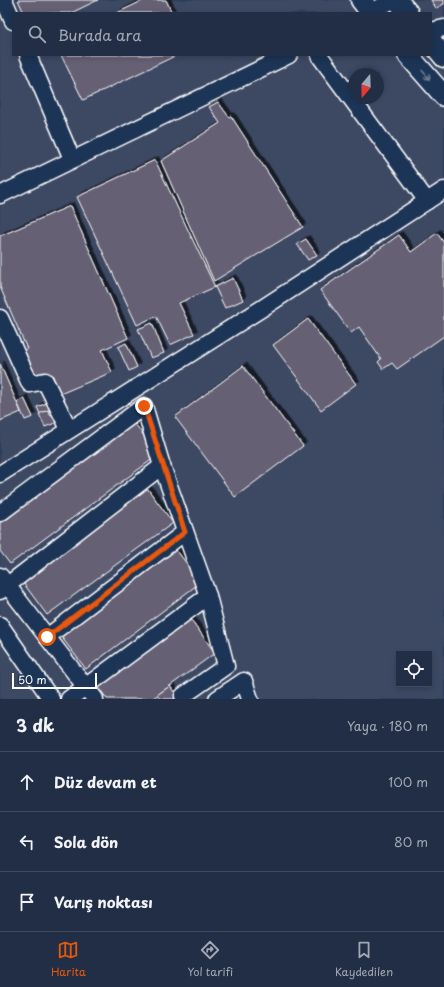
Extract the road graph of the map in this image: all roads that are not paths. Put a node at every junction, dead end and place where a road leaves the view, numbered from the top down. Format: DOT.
graph roads {
  1 [pos="4,0"];
  2 [pos="361,0"];
  3 [pos="392,0"];
  4 [pos="397,0"];
  5 [pos="370,12"];
  6 [pos="373,12"];
  7 [pos="407,12"];
  8 [pos="12,19"];
  9 [pos="444,28"];
  10 [pos="432,31"];
  11 [pos="432,42"];
  12 [pos="28,56"];
  13 [pos="287,56"];
  14 [pos="320,56"];
  15 [pos="409,56"];
  16 [pos="444,57"];
  17 [pos="444,96"];
  18 [pos="72,159"];
  19 [pos="444,190"];
  20 [pos="0,195"];
  21 [pos="427,201"];
  22 [pos="0,318"];
  23 [pos="70,429"];
  24 [pos="162,466"];
  25 [pos="0,474"];
  26 [pos="0,513"];
  27 [pos="185,532"];
  28 [pos="2,584"];
  29 [pos="208,596"];
  30 [pos="0,625"];
  31 [pos="47,637"];
  32 [pos="90,693"];
  33 [pos="183,696"];
  34 [pos="51,699"];
  35 [pos="69,699"];
  36 [pos="217,699"];
  37 [pos="250,699"];
  1 -- 8 [label="street"];
  2 -- 5 [label="main road"];
  3 -- 6 [label="street"];
  4 -- 7 [label="main road"];
  9 -- 10 [label="street"];
  11 -- 16 [label="main road"];
  12 -- 18 [label="street"];
  13 -- 18 [label="street"];
  14 -- 21 [label="street"];
  15 -- 17 [label="main road, one-way"];
  18 -- 20 [label="street"];
  19 -- 21 [label="street"];
  21 -- 23 [label="street"];
  22 -- 23 [label="street"];
  23 -- 25 [label="street"];
  24 -- 26 [label="street"];
  24 -- 27 [label="street"];
  24 -- 28 [label="street"];
  27 -- 29 [label="street"];
  27 -- 31 [label="street"];
  28 -- 31 [label="street"];
  29 -- 32 [label="street"];
  29 -- 33 [label="street"];
  30 -- 34 [label="street"];
  31 -- 32 [label="street"];
  32 -- 35 [label="street"];
  36 -- 37 [label="street"];
}
